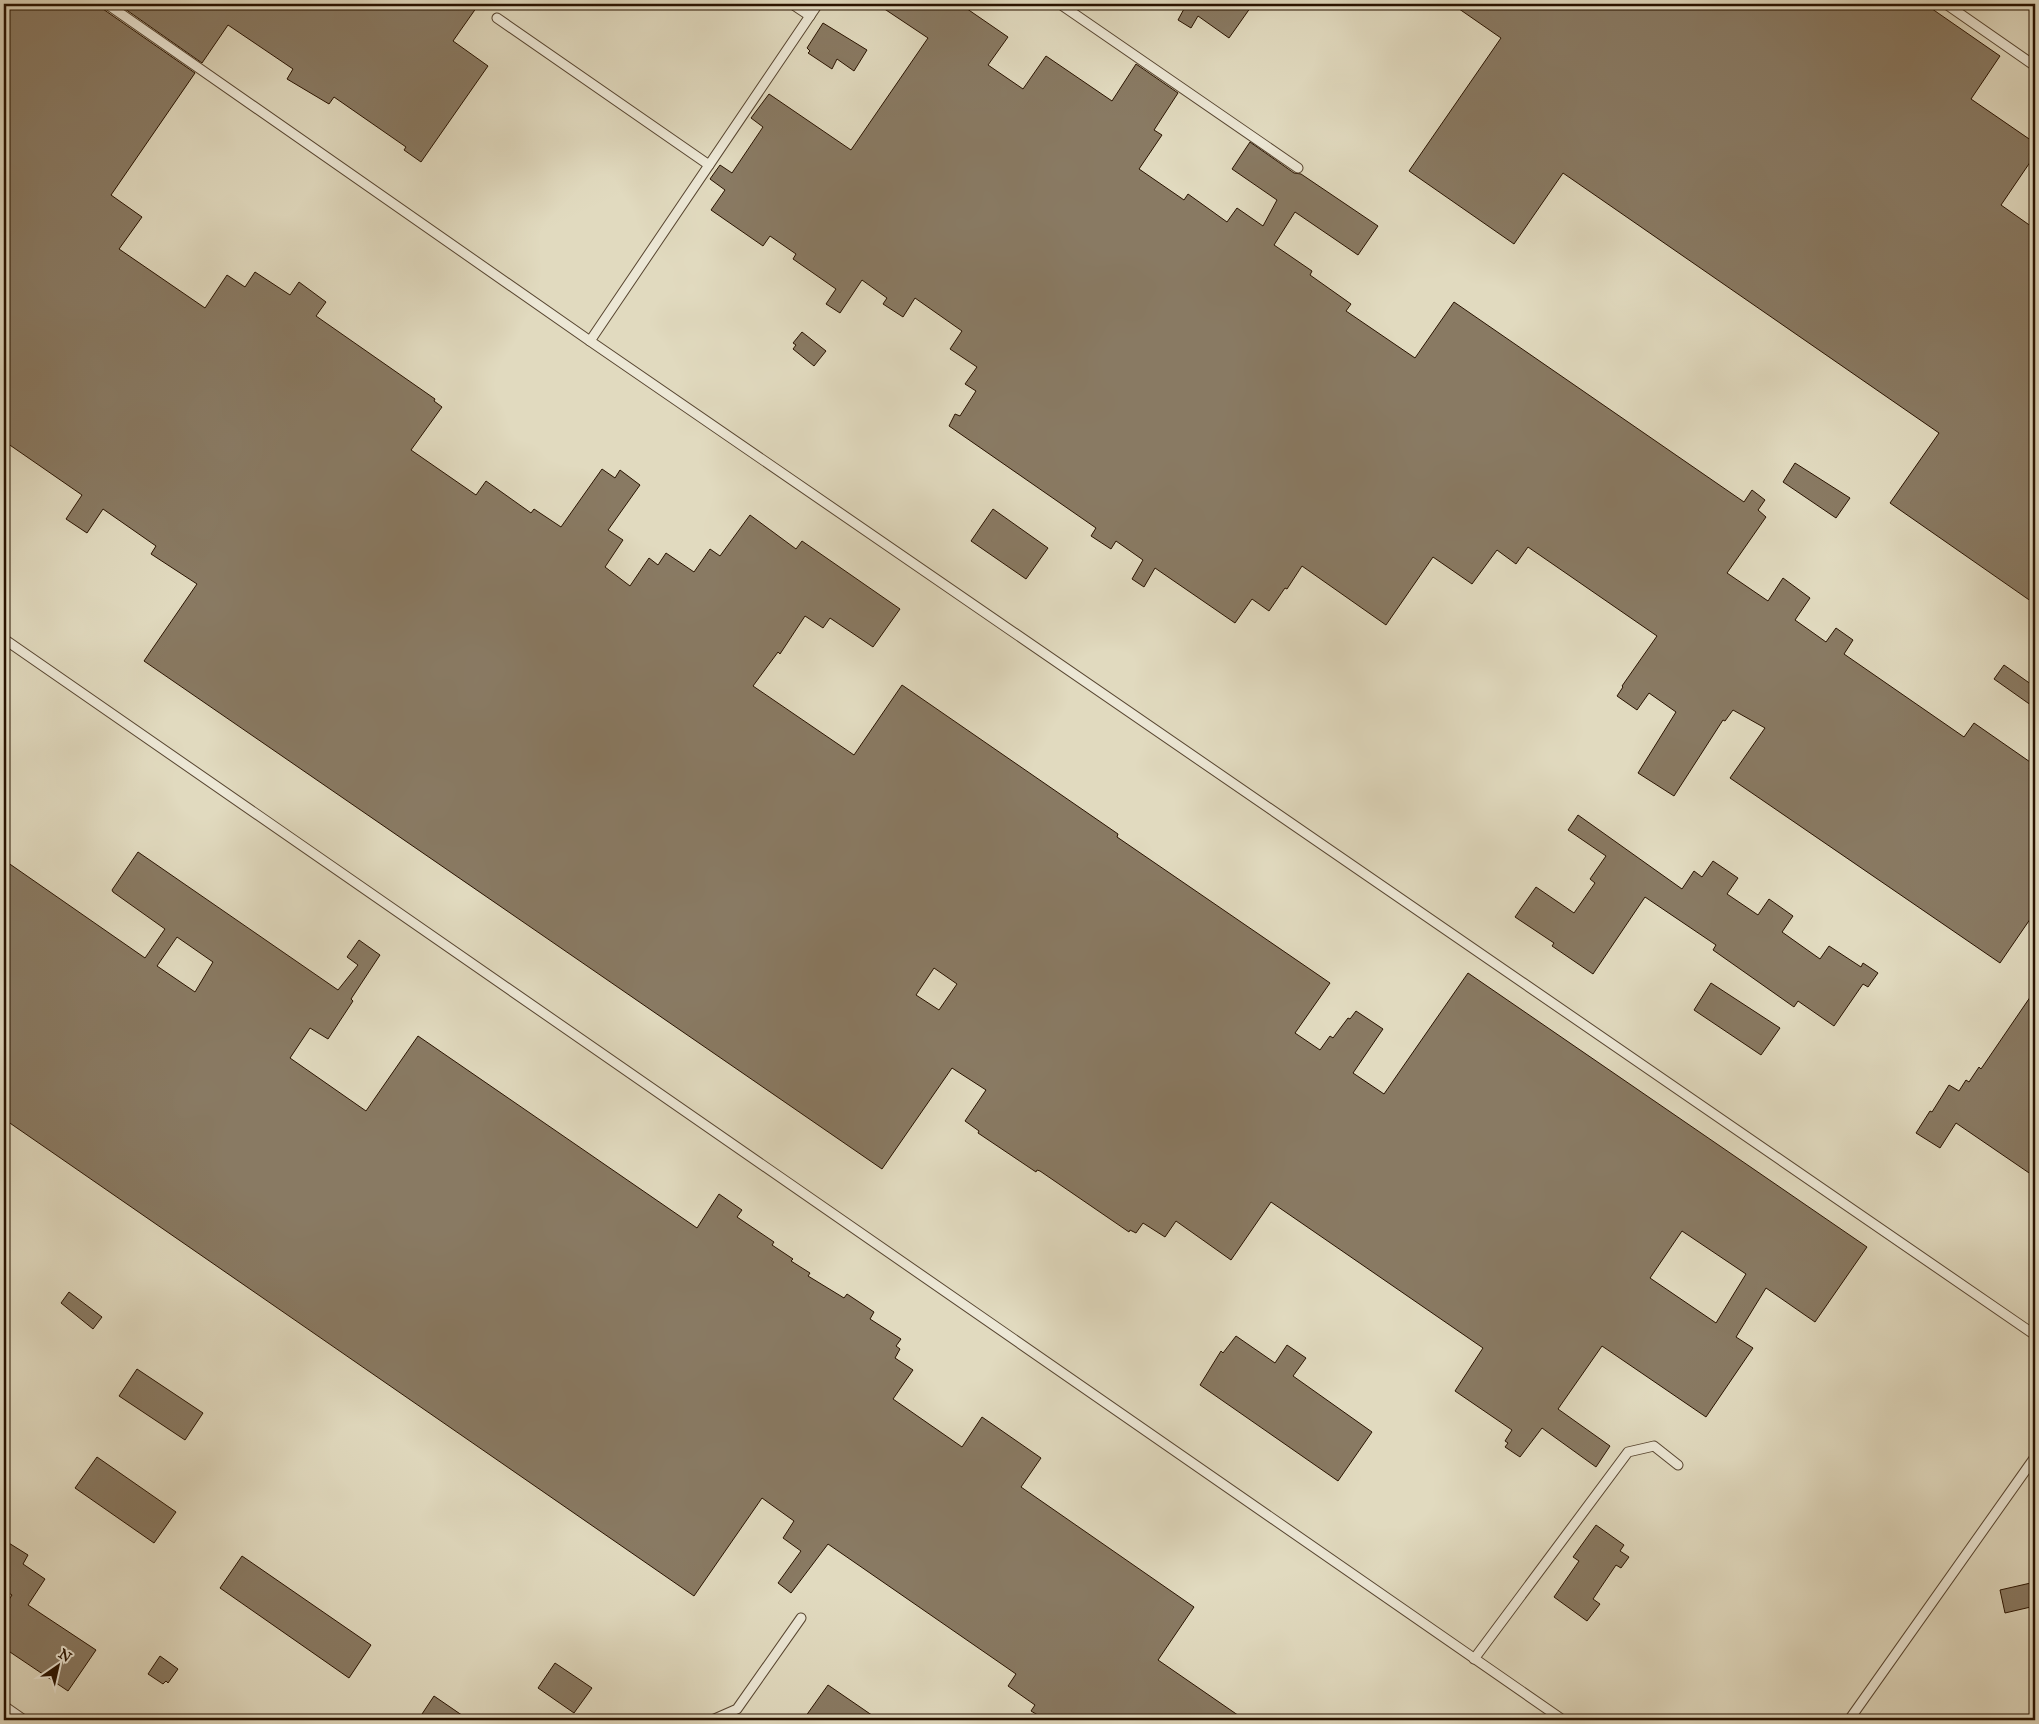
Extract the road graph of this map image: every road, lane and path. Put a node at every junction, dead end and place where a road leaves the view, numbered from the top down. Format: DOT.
graph roads {
  1 [pos="107,4"];
  2 [pos="792,4"];
  3 [pos="818,4"];
  4 [pos="1060,4"];
  5 [pos="1946,4"];
  6 [pos="810,16"];
  7 [pos="497,18"];
  8 [pos="2035,66"];
  9 [pos="709,165"];
  10 [pos="1298,168"];
  11 [pos="590,341"];
  12 [pos="4,639"];
  13 [pos="2035,1335"];
  14 [pos="2035,1456"];
  15 [pos="1678,1465"];
  16 [pos="801,1618"];
  17 [pos="1474,1659"];
  18 [pos="4,1706"];
  19 [pos="24,1720"];
  20 [pos="712,1720"];
  21 [pos="1563,1720"];
  22 [pos="1849,1720"];
  1 -- 11 [label="lane"];
  2 -- 6 [label="lane"];
  3 -- 6 [label="lane"];
  4 -- 10 [label="lane"];
  5 -- 8 [label="lane"];
  6 -- 9 [label="lane"];
  7 -- 9 [label="lane"];
  9 -- 11 [label="lane"];
  11 -- 13 [label="lane"];
  12 -- 17 [label="lane"];
  14 -- 22 [label="lane"];
  15 -- 17 [label="lane"];
  16 -- 20 [label="lane"];
  17 -- 21 [label="lane"];
  18 -- 19 [label="lane"];
}
